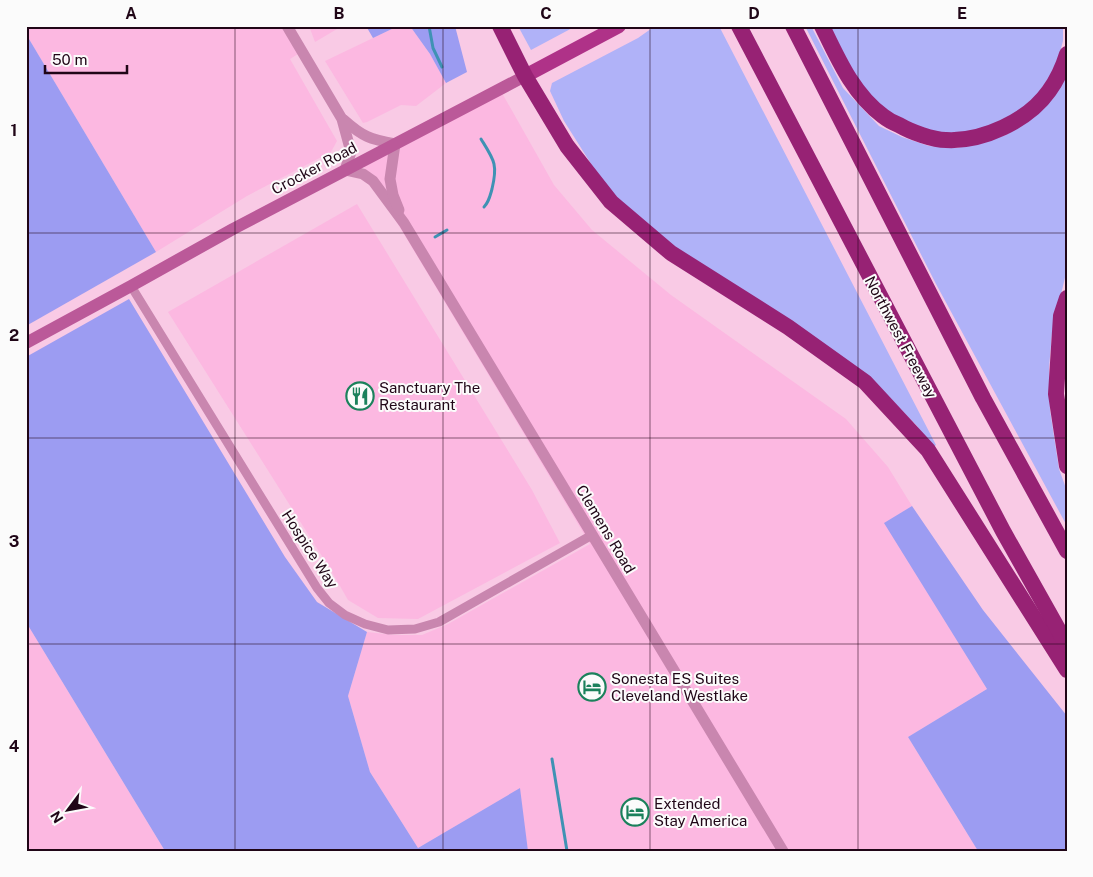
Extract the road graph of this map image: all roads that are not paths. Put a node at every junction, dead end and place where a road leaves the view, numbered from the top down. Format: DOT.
graph roads {
  1 [pos="287,26"];
  2 [pos="500,26"];
  3 [pos="619,26"];
  4 [pos="739,26"];
  5 [pos="793,26"];
  6 [pos="822,26"];
  7 [pos="1067,54"];
  8 [pos="525,76"];
  9 [pos="342,119"];
  10 [pos="395,144"];
  11 [pos="345,170"];
  12 [pos="404,223"];
  13 [pos="131,286"];
  14 [pos="1067,298"];
  15 [pos="26,343"];
  16 [pos="1067,466"];
  17 [pos="592,535"];
  18 [pos="1067,551"];
  19 [pos="1067,645"];
  20 [pos="1067,670"];
  21 [pos="782,851"];
  1 -- 9 [label="street"];
  2 -- 8 [label="highway"];
  3 -- 8 [label="main road, Crocker Road"];
  4 -- 19 [label="highway, Northwest Freeway"];
  5 -- 18 [label="highway"];
  6 -- 7 [label="highway"];
  8 -- 10 [label="main road, Crocker Road"];
  8 -- 20 [label="highway"];
  9 -- 10 [label="street"];
  9 -- 11 [label="street"];
  10 -- 11 [label="main road, Crocker Road"];
  10 -- 12 [label="street, Clemens Road"];
  11 -- 12 [label="street, Clemens Road"];
  11 -- 13 [label="main road, Crocker Road"];
  12 -- 17 [label="street, Clemens Road"];
  13 -- 15 [label="main road, Crocker Road"];
  13 -- 17 [label="street, Hospice Way"];
  14 -- 16 [label="highway"];
  17 -- 21 [label="street, Clemens Road"];
}
